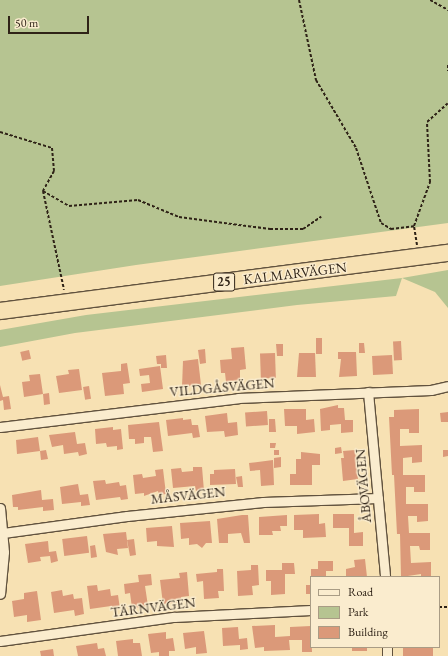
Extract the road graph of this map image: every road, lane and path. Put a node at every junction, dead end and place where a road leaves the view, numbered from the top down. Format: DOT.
graph roads {
  1 [pos="299,0"];
  2 [pos="430,0"];
  3 [pos="448,10"];
  4 [pos="448,65"];
  5 [pos="448,70"];
  6 [pos="448,102"];
  7 [pos="0,132"];
  8 [pos="43,191"];
  9 [pos="321,217"];
  10 [pos="414,226"];
  11 [pos="448,253"];
  12 [pos="418,257"];
  13 [pos="66,303"];
  14 [pos="0,311"];
  15 [pos="448,386"];
  16 [pos="368,392"];
  17 [pos="0,427"];
  18 [pos="378,498"];
  19 [pos="0,508"];
  20 [pos="3,533"];
  21 [pos="385,576"];
  22 [pos="0,594"];
  23 [pos="310,610"];
  24 [pos="0,641"];
  1 -- 10 [label="path"];
  2 -- 3 [label="path"];
  4 -- 5 [label="path"];
  6 -- 10 [label="path"];
  7 -- 8 [label="path"];
  8 -- 9 [label="path"];
  8 -- 13 [label="path"];
  10 -- 12 [label="path"];
  11 -- 12 [label="highway, KALMARVÄGEN / 25"];
  12 -- 13 [label="highway, KALMARVÄGEN / 25"];
  13 -- 14 [label="highway, KALMARVÄGEN / 25"];
  15 -- 16 [label="street, VILDGÅSVÄGEN"];
  16 -- 17 [label="street, VILDGÅSVÄGEN"];
  16 -- 18 [label="street, ÅBOVÄGEN"];
  18 -- 20 [label="street, MÅSVÄGEN"];
  18 -- 21 [label="street, ÅBOVÄGEN"];
  19 -- 20 [label="street"];
  20 -- 22 [label="street"];
  23 -- 24 [label="street, TÄRNVÄGEN"];
}
